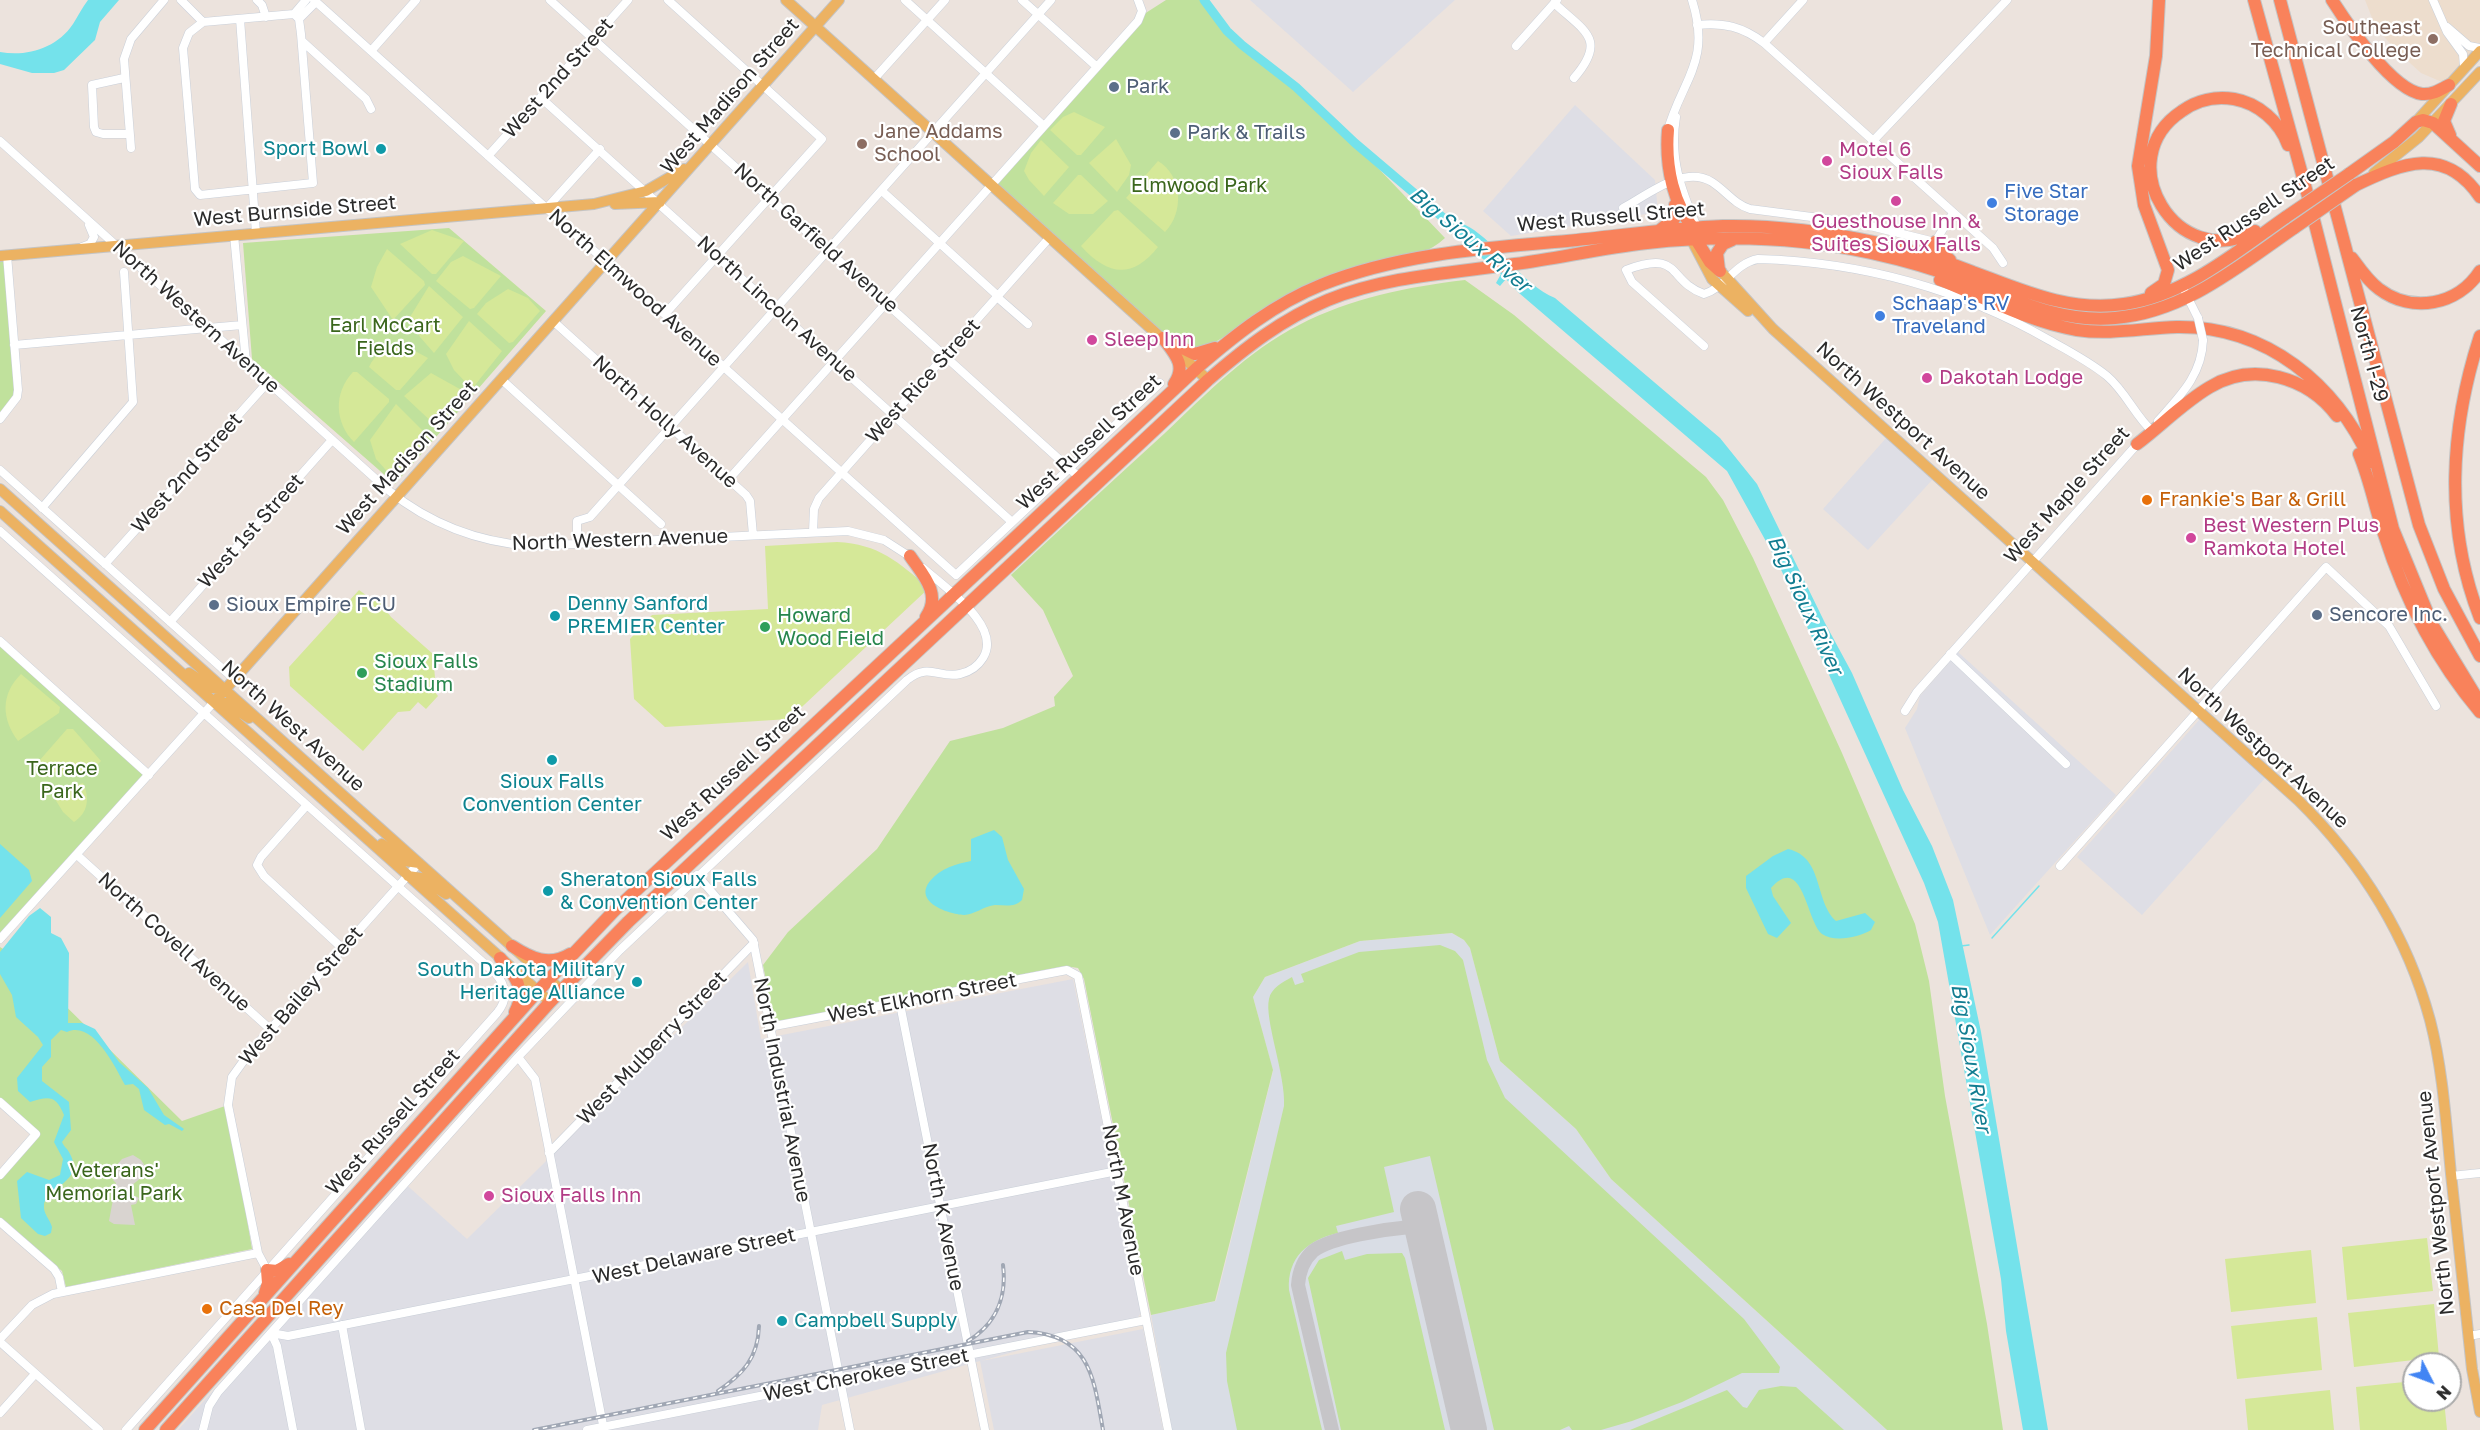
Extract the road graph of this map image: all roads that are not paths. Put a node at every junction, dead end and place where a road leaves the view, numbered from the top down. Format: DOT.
graph roads {
  1 [pos="164,0"];
  2 [pos="181,0"];
  3 [pos="257,0"];
  4 [pos="306,0"];
  5 [pos="416,0"];
  6 [pos="550,0"];
  7 [pos="628,0"];
  8 [pos="668,0"];
  9 [pos="786,0"];
  10 [pos="839,0"];
  11 [pos="904,0"];
  12 [pos="945,0"];
  13 [pos="1022,0"];
  14 [pos="1051,0"];
  15 [pos="1138,0"];
  16 [pos="1692,0"];
  17 [pos="1803,0"];
  18 [pos="2007,0"];
  19 [pos="2160,0"];
  20 [pos="2254,0"];
  21 [pos="2280,0"];
  22 [pos="2332,0"];
  23 [pos="2433,0"];
  24 [pos="315,1"];
  25 [pos="1555,2"];
  26 [pos="1038,14"];
  27 [pos="266,17"];
  28 [pos="296,17"];
  29 [pos="240,19"];
  30 [pos="927,20"];
  31 [pos="2440,21"];
  32 [pos="203,22"];
  33 [pos="1697,25"];
  34 [pos="815,26"];
  35 [pos="593,40"];
  36 [pos="302,41"];
  37 [pos="1764,43"];
  38 [pos="1516,46"];
  39 [pos="2480,50"];
  40 [pos="371,51"];
  41 [pos="1097,67"];
  42 [pos="2464,69"];
  43 [pos="2480,72"];
  44 [pos="986,74"];
  45 [pos="124,78"];
  46 [pos="1574,78"];
  47 [pos="874,79"];
  48 [pos="763,85"];
  49 [pos="2449,85"];
  50 [pos="541,98"];
  51 [pos="1679,104"];
  52 [pos="2451,104"];
  53 [pos="371,109"];
  54 [pos="2433,123"];
  55 [pos="1044,126"];
  56 [pos="2410,128"];
  57 [pos="1668,130"];
  58 [pos="934,132"];
  59 [pos="129,134"];
  60 [pos="0,141"];
  61 [pos="1874,141"];
  62 [pos="711,145"];
  63 [pos="131,148"];
  64 [pos="600,150"];
  65 [pos="703,154"];
  66 [pos="488,156"];
  67 [pos="2480,166"];
  68 [pos="1672,182"];
  69 [pos="992,184"];
  70 [pos="2356,185"];
  71 [pos="2306,189"];
  72 [pos="254,190"];
  73 [pos="646,191"];
  74 [pos="882,191"];
  75 [pos="2480,196"];
  76 [pos="770,197"];
  77 [pos="660,202"];
  78 [pos="594,204"];
  79 [pos="1675,205"];
  80 [pos="546,208"];
  81 [pos="1623,208"];
  82 [pos="1953,213"];
  83 [pos="81,214"];
  84 [pos="2147,215"];
  85 [pos="2286,217"];
  86 [pos="1648,232"];
  87 [pos="256,233"];
  88 [pos="1694,233"];
  89 [pos="234,235"];
  90 [pos="1050,237"];
  91 [pos="1735,239"];
  92 [pos="1935,242"];
  93 [pos="940,243"];
  94 [pos="115,244"];
  95 [pos="79,248"];
  96 [pos="829,250"];
  97 [pos="1860,250"];
  98 [pos="2348,251"];
  99 [pos="1916,253"];
  100 [pos="3,256"];
  101 [pos="718,256"];
  102 [pos="606,262"];
  103 [pos="2003,263"];
  104 [pos="1963,268"];
  105 [pos="2480,271"];
  106 [pos="124,272"];
  107 [pos="1721,279"];
  108 [pos="2182,286"];
  109 [pos="998,296"];
  110 [pos="2188,298"];
  111 [pos="2139,301"];
  112 [pos="888,302"];
  113 [pos="777,309"];
  114 [pos="665,314"];
  115 [pos="553,321"];
  116 [pos="1028,324"];
  117 [pos="242,325"];
  118 [pos="208,328"];
  119 [pos="128,335"];
  120 [pos="2480,336"];
  121 [pos="1163,338"];
  122 [pos="1232,338"];
  123 [pos="14,345"];
  124 [pos="1704,346"];
  125 [pos="946,356"];
  126 [pos="836,361"];
  127 [pos="246,362"];
  128 [pos="724,368"];
  129 [pos="1197,369"];
  130 [pos="501,379"];
  131 [pos="1208,380"];
  132 [pos="268,382"];
  133 [pos="1160,383"];
  134 [pos="1150,412"];
  135 [pos="893,414"];
  136 [pos="0,419"];
  137 [pos="783,420"];
  138 [pos="671,427"];
  139 [pos="2151,431"];
  140 [pos="332,440"];
  141 [pos="2137,444"];
  142 [pos="1070,467"];
  143 [pos="0,470"];
  144 [pos="841,473"];
  145 [pos="1080,478"];
  146 [pos="729,480"];
  147 [pos="618,486"];
  148 [pos="0,489"];
  149 [pos="397,497"];
  150 [pos="42,508"];
  151 [pos="0,511"];
  152 [pos="2388,512"];
  153 [pos="1012,522"];
  154 [pos="661,524"];
  155 [pos="0,531"];
  156 [pos="813,532"];
  157 [pos="753,536"];
  158 [pos="1010,543"];
  159 [pos="577,544"];
  160 [pos="910,556"];
  161 [pos="2033,561"];
  162 [pos="105,564"];
  163 [pos="956,576"];
  164 [pos="953,595"];
  165 [pos="966,607"];
  166 [pos="2480,618"];
  167 [pos="170,622"];
  168 [pos="905,640"];
  169 [pos="0,641"];
  170 [pos="1950,654"];
  171 [pos="2480,656"];
  172 [pos="170,664"];
  173 [pos="900,668"];
  174 [pos="234,679"];
  175 [pos="225,689"];
  176 [pos="213,702"];
  177 [pos="2480,703"];
  178 [pos="2436,706"];
  179 [pos="1905,711"];
  180 [pos="2198,711"];
  181 [pos="2480,712"];
  182 [pos="204,714"];
  183 [pos="270,730"];
  184 [pos="2066,764"];
  185 [pos="149,775"];
  186 [pos="307,805"];
  187 [pos="340,815"];
  188 [pos="77,855"];
  189 [pos="419,863"];
  190 [pos="2060,866"];
  191 [pos="408,876"];
  192 [pos="697,876"];
  193 [pos="398,886"];
  194 [pos="467,906"];
  195 [pos="0,939"];
  196 [pos="754,944"];
  197 [pos="512,946"];
  198 [pos="581,946"];
  199 [pos="342,948"];
  200 [pos="500,958"];
  201 [pos="1074,972"];
  202 [pos="549,979"];
  203 [pos="561,990"];
  204 [pos="538,991"];
  205 [pos="550,1002"];
  206 [pos="900,1004"];
  207 [pos="769,1027"];
  208 [pos="270,1029"];
  209 [pos="494,1040"];
  210 [pos="518,1058"];
  211 [pos="0,1102"];
  212 [pos="422,1144"];
  213 [pos="433,1153"];
  214 [pos="549,1153"];
  215 [pos="1117,1171"];
  216 [pos="2480,1173"];
  217 [pos="0,1175"];
  218 [pos="2451,1176"];
  219 [pos="941,1206"];
  220 [pos="0,1222"];
  221 [pos="810,1232"];
  222 [pos="306,1249"];
  223 [pos="258,1253"];
  224 [pos="267,1270"];
  225 [pos="575,1281"];
  226 [pos="62,1292"];
  227 [pos="259,1301"];
  228 [pos="1146,1320"];
  229 [pos="342,1325"];
  230 [pos="271,1333"];
  231 [pos="2474,1335"];
  232 [pos="0,1341"];
  233 [pos="970,1354"];
  234 [pos="35,1374"];
  235 [pos="840,1380"];
  236 [pos="2480,1412"];
  237 [pos="0,1413"];
  238 [pos="604,1428"];
  239 [pos="99,1430"];
  240 [pos="126,1430"];
  241 [pos="145,1430"];
  242 [pos="166,1430"];
  243 [pos="203,1430"];
  244 [pos="293,1430"];
  245 [pos="361,1430"];
  246 [pos="587,1430"];
  247 [pos="850,1430"];
  248 [pos="986,1430"];
  249 [pos="1168,1430"];
  1 -- 45 [label="street"];
  2 -- 32 [label="street"];
  3 -- 27 [label="street"];
  4 -- 28 [label="street"];
  5 -- 40 [label="street"];
  6 -- 35 [label="street, North Garfield Avenue"];
  7 -- 35 [label="street, West 2nd Street"];
  8 -- 48 [label="street"];
  9 -- 34 [label="main road"];
  10 -- 34 [label="main road, West Madison Street"];
  11 -- 30 [label="street"];
  12 -- 30 [label="street"];
  13 -- 26 [label="street"];
  14 -- 26 [label="street"];
  15 -- 41 [label="street"];
  16 -- 33 [label="street"];
  17 -- 37 [label="street"];
  18 -- 61 [label="street"];
  19 -- 84 [label="highway"];
  20 -- 71 [label="highway, North I-29"];
  21 -- 98 [label="highway, North I-29"];
  22 -- 49 [label="highway"];
  23 -- 31 [label="street"];
  24 -- 28 [label="street"];
  24 -- 40 [label="street, North Elmwood Avenue"];
  25 -- 38 [label="street"];
  25 -- 46 [label="street"];
  26 -- 41 [label="street"];
  26 -- 44 [label="street"];
  27 -- 28 [label="street"];
  27 -- 29 [label="street"];
  28 -- 36 [label="street"];
  29 -- 32 [label="street"];
  29 -- 72 [label="street"];
  30 -- 44 [label="street"];
  30 -- 47 [label="street"];
  31 -- 39 [label="street"];
  31 -- 42 [label="street"];
  32 -- 72 [label="street"];
  33 -- 37 [label="street"];
  33 -- 51 [label="street"];
  34 -- 47 [label="main road"];
  34 -- 48 [label="main road, West Madison Street"];
  35 -- 50 [label="street, West 2nd Street"];
  35 -- 62 [label="street, North Garfield Avenue"];
  36 -- 53 [label="street"];
  36 -- 72 [label="street"];
  37 -- 61 [label="street"];
  39 -- 42 [label="main road"];
  40 -- 66 [label="street, North Elmwood Avenue"];
  41 -- 55 [label="street"];
  42 -- 49 [label="main road"];
  43 -- 52 [label="main road"];
  44 -- 55 [label="street"];
  44 -- 58 [label="street"];
  45 -- 59 [label="street"];
  45 -- 59 [label="street"];
  47 -- 58 [label="main road"];
  48 -- 62 [label="main road, West Madison Street"];
  48 -- 76 [label="street"];
  49 -- 56 [label="main road"];
  50 -- 64 [label="street, North Lincoln Avenue"];
  50 -- 66 [label="street, West 2nd Street"];
  51 -- 57 [label="street"];
  51 -- 68 [label="street"];
  52 -- 54 [label="main road"];
  52 -- 67 [label="highway"];
  54 -- 56 [label="highway"];
  54 -- 67 [label="highway"];
  54 -- 70 [label="main road"];
  55 -- 69 [label="street"];
  56 -- 85 [label="highway, West Russell Street, bridge"];
  57 -- 68 [label="highway"];
  58 -- 69 [label="main road"];
  58 -- 74 [label="street"];
  59 -- 63 [label="street"];
  60 -- 83 [label="street, North Western Avenue"];
  61 -- 82 [label="street"];
  62 -- 65 [label="main road, West Madison Street"];
  62 -- 76 [label="street, North Garfield Avenue"];
  64 -- 73 [label="street, North Lincoln Avenue"];
  64 -- 80 [label="street"];
  65 -- 73 [label="main road, West Burnside Street"];
  65 -- 77 [label="main road, West Madison Street"];
  66 -- 80 [label="street, North Elmwood Avenue"];
  68 -- 79 [label="street"];
  68 -- 81 [label="street, West Russell Street"];
  68 -- 88 [label="highway"];
  68 -- 92 [label="street, West Russell Street"];
  69 -- 90 [label="main road"];
  69 -- 93 [label="street"];
  70 -- 75 [label="highway, West Russell Street"];
  70 -- 110 [label="highway, West Russell Street, bridge"];
  71 -- 85 [label="highway"];
  71 -- 152 [label="highway, North I-29"];
  72 -- 87 [label="street"];
  73 -- 77 [label="street, North Lincoln Avenue"];
  73 -- 78 [label="main road, West Burnside Street"];
  74 -- 93 [label="street"];
  74 -- 96 [label="street"];
  76 -- 96 [label="street, North Garfield Avenue"];
  76 -- 101 [label="street"];
  77 -- 78 [label="main road, West Burnside Street"];
  77 -- 101 [label="street, North Lincoln Avenue"];
  77 -- 102 [label="main road, West Madison Street"];
  78 -- 80 [label="main road, West Burnside Street"];
  79 -- 86 [label="highway"];
  79 -- 88 [label="street"];
  80 -- 87 [label="main road, West Burnside Street"];
  80 -- 102 [label="street, North Elmwood Avenue"];
  82 -- 92 [label="street"];
  82 -- 103 [label="street"];
  83 -- 94 [label="street, North Western Avenue"];
  83 -- 95 [label="street"];
  84 -- 108 [label="highway"];
  84 -- 111 [label="highway"];
  85 -- 108 [label="highway, West Russell Street"];
  86 -- 88 [label="highway, West Russell Street"];
  86 -- 122 [label="highway, West Russell Street"];
  87 -- 89 [label="main road, West Burnside Street"];
  88 -- 91 [label="highway, West Russell Street"];
  88 -- 99 [label="highway, West Russell Street"];
  88 -- 107 [label="highway"];
  88 -- 131 [label="highway, West Russell Street"];
  89 -- 94 [label="main road, West Burnside Street"];
  89 -- 117 [label="street"];
  90 -- 109 [label="street, West Rice Street"];
  90 -- 121 [label="main road"];
  91 -- 97 [label="highway, West Russell Street"];
  91 -- 107 [label="highway"];
  92 -- 99 [label="highway"];
  92 -- 104 [label="highway"];
  93 -- 109 [label="street"];
  93 -- 112 [label="street"];
  94 -- 95 [label="main road, West Burnside Street"];
  94 -- 118 [label="street, North Western Avenue"];
  95 -- 100 [label="main road, West Burnside Street"];
  96 -- 112 [label="street, North Garfield Avenue"];
  96 -- 113 [label="street"];
  97 -- 110 [label="highway, West Russell Street"];
  97 -- 152 [label="highway"];
  98 -- 105 [label="highway"];
  98 -- 171 [label="highway, North I-29"];
  99 -- 104 [label="highway, West Russell Street"];
  100 -- 123 [label="street"];
  101 -- 113 [label="street, North Lincoln Avenue"];
  101 -- 114 [label="street"];
  102 -- 114 [label="street, North Elmwood Avenue"];
  102 -- 115 [label="main road, West Madison Street"];
  104 -- 111 [label="highway, West Russell Street"];
  106 -- 119 [label="street"];
  107 -- 124 [label="street"];
  107 -- 139 [label="street"];
  107 -- 161 [label="main road, North Westport Avenue"];
  108 -- 110 [label="street, West Maple Street"];
  108 -- 111 [label="highway, West Russell Street"];
  109 -- 116 [label="street"];
  109 -- 125 [label="street, West Rice Street"];
  110 -- 139 [label="street, West Maple Street, bridge"];
  112 -- 125 [label="street, North Garfield Avenue"];
  112 -- 126 [label="street"];
  113 -- 126 [label="street, North Lincoln Avenue"];
  113 -- 128 [label="street"];
  114 -- 128 [label="street, North Elmwood Avenue"];
  115 -- 130 [label="main road, West Madison Street"];
  115 -- 138 [label="street, North Holly Avenue"];
  117 -- 118 [label="street"];
  117 -- 127 [label="street"];
  118 -- 119 [label="street"];
  118 -- 127 [label="street, North Western Avenue"];
  119 -- 123 [label="street"];
  119 -- 150 [label="street"];
  120 -- 166 [label="highway"];
  121 -- 122 [label="highway"];
  121 -- 129 [label="main road"];
  121 -- 134 [label="highway"];
  122 -- 129 [label="highway, West Russell Street"];
  123 -- 136 [label="street"];
  125 -- 135 [label="street, West Rice Street"];
  125 -- 142 [label="street, North Garfield Avenue"];
  126 -- 135 [label="street, North Lincoln Avenue"];
  126 -- 137 [label="street"];
  127 -- 132 [label="street, North Western Avenue"];
  128 -- 137 [label="street, North Elmwood Avenue"];
  128 -- 138 [label="street"];
  129 -- 131 [label="main road"];
  129 -- 134 [label="highway, West Russell Street"];
  130 -- 147 [label="street"];
  130 -- 149 [label="main road, West Madison Street"];
  131 -- 165 [label="highway, West Russell Street"];
  132 -- 140 [label="street, North Western Avenue"];
  132 -- 162 [label="street, West 2nd Street"];
  133 -- 142 [label="street, West Russell Street"];
  134 -- 145 [label="highway, West Russell Street"];
  135 -- 144 [label="street, West Rice Street"];
  135 -- 153 [label="street, North Lincoln Avenue"];
  137 -- 144 [label="street, North Elmwood Avenue"];
  137 -- 146 [label="street"];
  138 -- 146 [label="street, North Holly Avenue"];
  138 -- 147 [label="street"];
  139 -- 141 [label="highway"];
  139 -- 181 [label="highway"];
  140 -- 149 [label="street, North Western Avenue"];
  140 -- 167 [label="street, West 1st Street"];
  141 -- 161 [label="street, West Maple Street"];
  142 -- 145 [label="street, North Garfield Avenue"];
  142 -- 153 [label="street, West Russell Street"];
  143 -- 150 [label="street, North West Avenue"];
  144 -- 156 [label="street, West Rice Street"];
  144 -- 163 [label="street, North Elmwood Avenue"];
  145 -- 158 [label="highway, West Russell Street"];
  146 -- 157 [label="street, North Holly Avenue"];
  147 -- 154 [label="street"];
  147 -- 159 [label="street"];
  148 -- 175 [label="main road, North West Avenue"];
  149 -- 159 [label="street, North Western Avenue"];
  149 -- 174 [label="main road, West Madison Street"];
  150 -- 162 [label="street, North West Avenue"];
  151 -- 172 [label="main road, North West Avenue"];
  152 -- 177 [label="highway, North I-29"];
  153 -- 163 [label="street, West Russell Street"];
  155 -- 182 [label="street"];
  156 -- 157 [label="street, North Western Avenue"];
  156 -- 160 [label="street, North Western Avenue"];
  157 -- 159 [label="street, North Western Avenue"];
  158 -- 164 [label="highway, West Russell Street"];
  158 -- 165 [label="highway"];
  160 -- 164 [label="street, North Western Avenue"];
  160 -- 168 [label="highway"];
  161 -- 170 [label="street, West Maple Street"];
  161 -- 180 [label="main road, North Westport Avenue"];
  162 -- 167 [label="street, North West Avenue"];
  164 -- 165 [label="street, North Western Avenue"];
  164 -- 168 [label="highway, West Russell Street"];
  164 -- 173 [label="highway"];
  165 -- 173 [label="highway, West Russell Street"];
  165 -- 192 [label="street"];
  167 -- 174 [label="street, North West Avenue"];
  168 -- 198 [label="highway, West Russell Street"];
  169 -- 185 [label="street"];
  170 -- 179 [label="street, West Maple Street"];
  170 -- 184 [label="street"];
  172 -- 175 [label="main road"];
  172 -- 176 [label="main road, North West Avenue"];
  173 -- 203 [label="highway, West Russell Street"];
  174 -- 175 [label="main road, West Madison Street"];
  175 -- 176 [label="main road, West Madison Street"];
  175 -- 183 [label="main road, North West Avenue"];
  176 -- 182 [label="street, West Madison Street"];
  176 -- 183 [label="main road"];
  176 -- 187 [label="main road, North West Avenue"];
  178 -- 180 [label="street"];
  180 -- 190 [label="street"];
  180 -- 218 [label="main road, North Westport Avenue"];
  182 -- 185 [label="street, West Madison Street"];
  182 -- 186 [label="street"];
  183 -- 189 [label="main road, North West Avenue"];
  185 -- 188 [label="street, West Madison Street"];
  186 -- 193 [label="street"];
  186 -- 199 [label="street"];
  187 -- 189 [label="main road"];
  187 -- 191 [label="main road, North West Avenue"];
  188 -- 195 [label="street, West Madison Street"];
  188 -- 208 [label="street, North Covell Avenue"];
  189 -- 191 [label="street, West Bailey Street"];
  189 -- 194 [label="main road, North West Avenue"];
  191 -- 193 [label="street, West Bailey Street"];
  191 -- 194 [label="main road"];
  191 -- 200 [label="main road, North West Avenue"];
  192 -- 196 [label="street, North Industrial Avenue"];
  192 -- 210 [label="street"];
  193 -- 199 [label="street, West Bailey Street"];
  193 -- 224 [label="street, West Russell Street"];
  194 -- 197 [label="main road, North West Avenue"];
  196 -- 207 [label="street, North Industrial Avenue"];
  196 -- 214 [label="street, West Mulberry Street"];
  197 -- 198 [label="highway"];
  197 -- 202 [label="main road, North West Avenue"];
  198 -- 202 [label="highway, West Russell Street"];
  199 -- 208 [label="street, West Bailey Street"];
  200 -- 204 [label="main road, North West Avenue"];
  200 -- 209 [label="highway"];
  201 -- 206 [label="street, West Elkhorn Street"];
  201 -- 215 [label="street, North M Avenue"];
  202 -- 203 [label="main road, North West Avenue"];
  202 -- 204 [label="highway, West Russell Street"];
  203 -- 205 [label="highway, West Russell Street"];
  204 -- 205 [label="main road, North West Avenue"];
  204 -- 209 [label="highway, West Russell Street"];
  205 -- 212 [label="highway, West Russell Street"];
  206 -- 207 [label="street, West Elkhorn Street"];
  206 -- 219 [label="street, North K Avenue"];
  207 -- 221 [label="street, North Industrial Avenue"];
  208 -- 223 [label="street, West Bailey Street"];
  209 -- 222 [label="highway, West Russell Street"];
  210 -- 213 [label="street"];
  210 -- 214 [label="street"];
  211 -- 217 [label="street"];
  212 -- 213 [label="street"];
  212 -- 242 [label="highway, West Russell Street"];
  213 -- 230 [label="street"];
  214 -- 225 [label="street"];
  215 -- 219 [label="street, West Delaware Street"];
  215 -- 228 [label="street, North M Avenue"];
  216 -- 218 [label="street"];
  218 -- 231 [label="main road, North Westport Avenue"];
  219 -- 221 [label="street, West Delaware Street"];
  219 -- 233 [label="street, North K Avenue"];
  220 -- 226 [label="street"];
  221 -- 225 [label="street, West Delaware Street"];
  221 -- 235 [label="street, North Industrial Avenue"];
  222 -- 224 [label="highway"];
  222 -- 227 [label="highway, West Russell Street"];
  223 -- 224 [label="street, West Bailey Street"];
  223 -- 226 [label="street"];
  224 -- 227 [label="highway"];
  224 -- 240 [label="street, West Russell Street"];
  225 -- 229 [label="street, West Delaware Street"];
  225 -- 238 [label="street"];
  226 -- 232 [label="street"];
  227 -- 241 [label="highway, West Russell Street"];
  228 -- 233 [label="street, West Cherokee Street"];
  228 -- 249 [label="street, North M Avenue"];
  229 -- 230 [label="street, West Delaware Street"];
  229 -- 245 [label="street"];
  230 -- 243 [label="street"];
  230 -- 244 [label="street"];
  231 -- 236 [label="main road, North Westport Avenue"];
  232 -- 234 [label="street"];
  233 -- 235 [label="street, West Cherokee Street"];
  233 -- 248 [label="street, North K Avenue"];
  234 -- 237 [label="street"];
  234 -- 239 [label="street"];
  235 -- 238 [label="street, West Cherokee Street"];
  235 -- 247 [label="street, North Industrial Avenue"];
  238 -- 246 [label="street, West Cherokee Street"];
}
